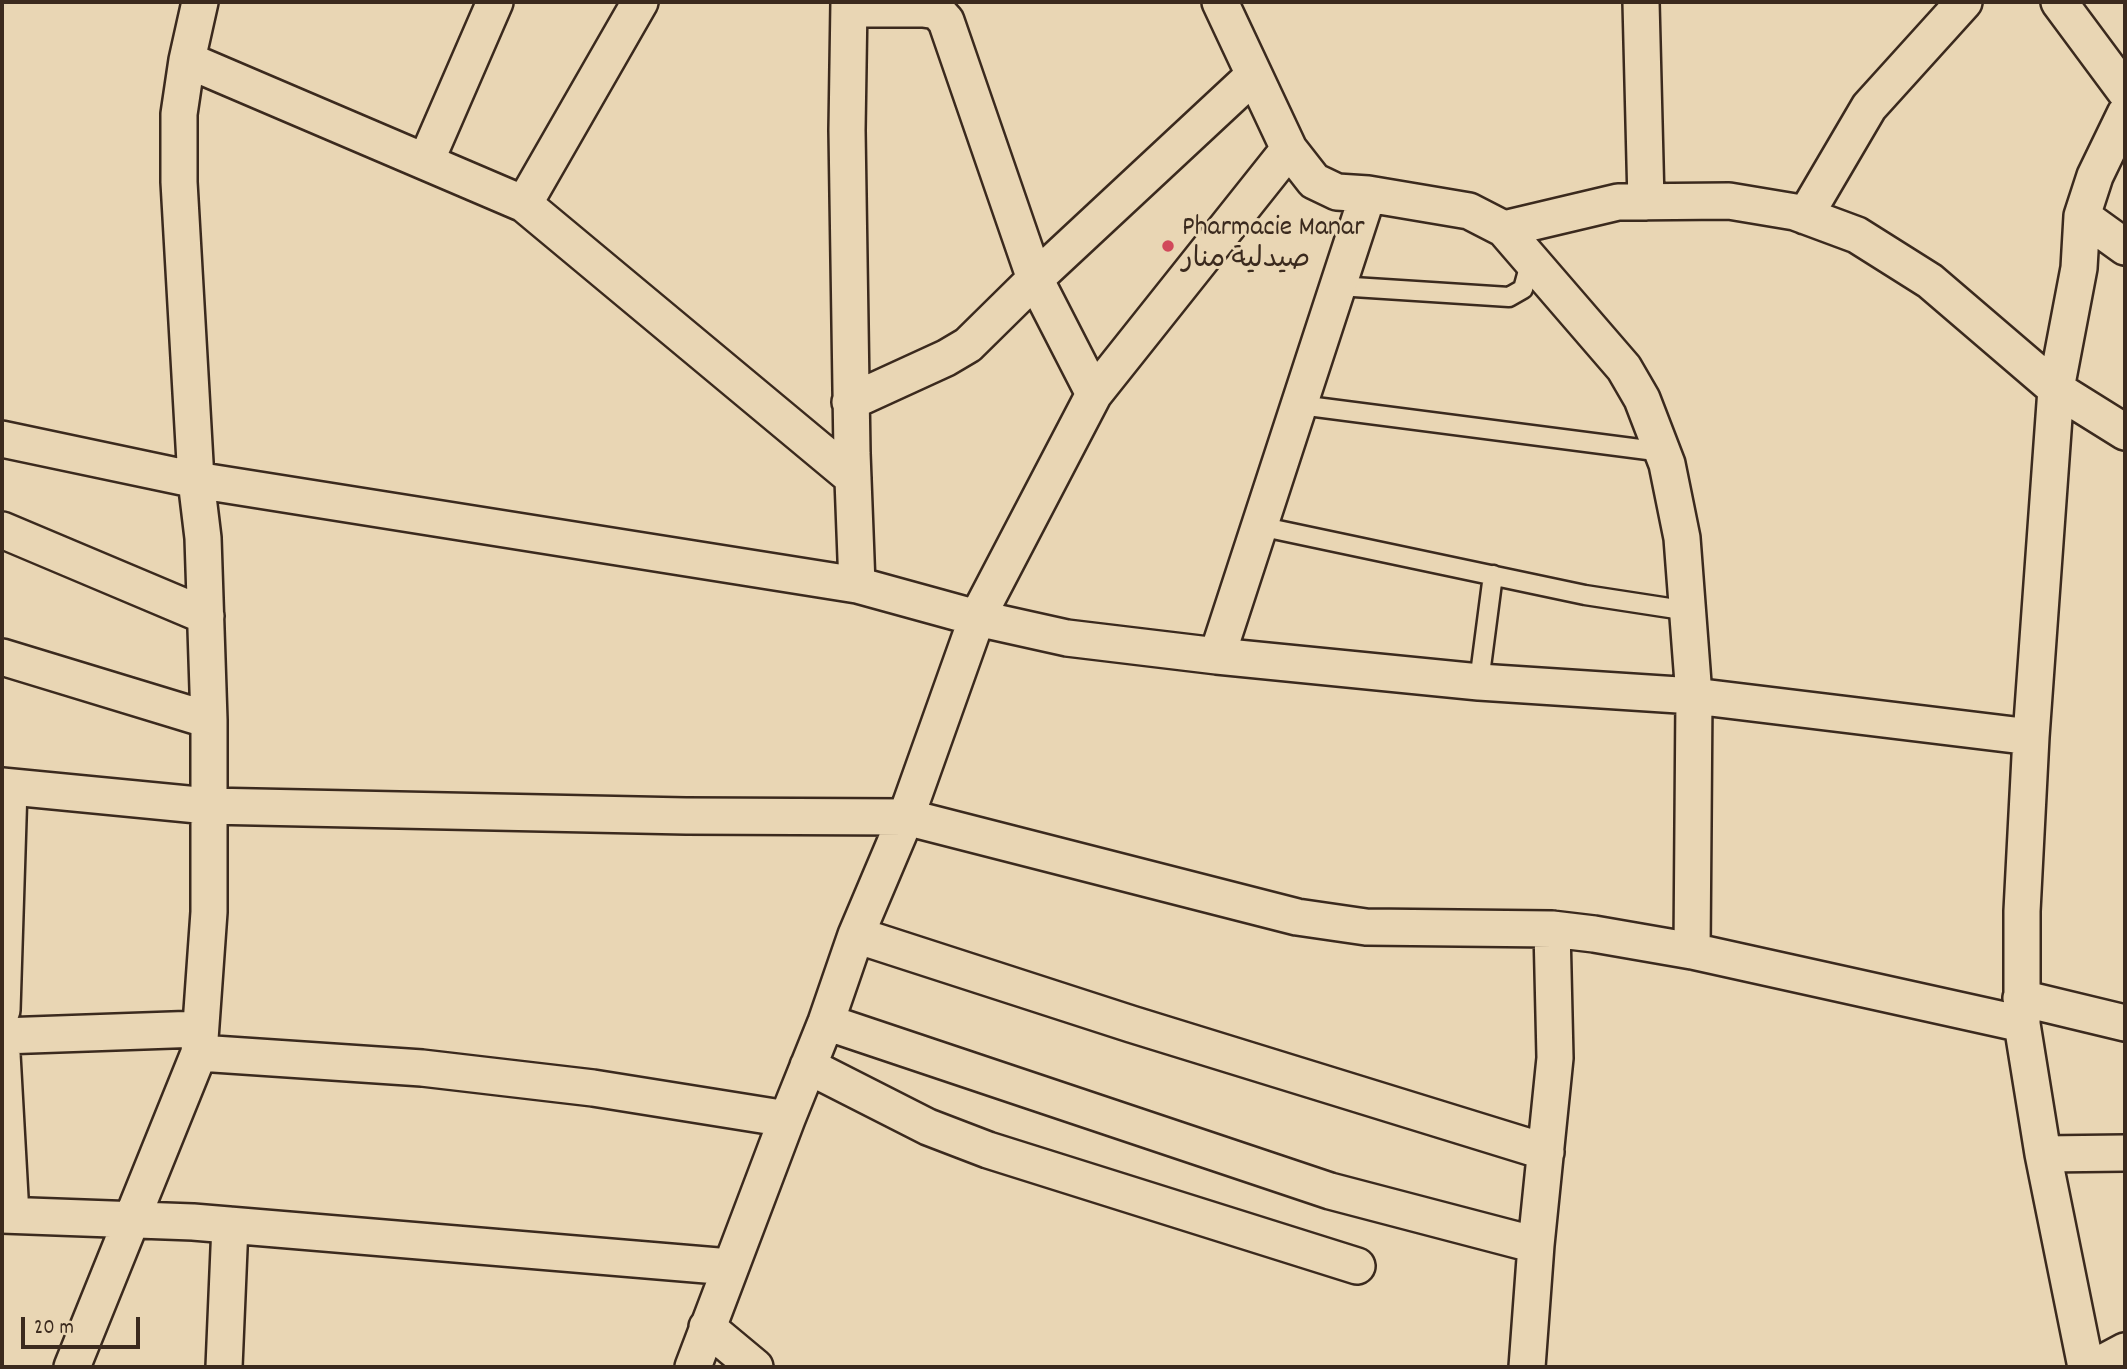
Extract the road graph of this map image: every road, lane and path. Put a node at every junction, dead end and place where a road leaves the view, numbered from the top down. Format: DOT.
graph roads {
  1 [pos="200,2"];
  2 [pos="493,2"];
  3 [pos="640,2"];
  4 [pos="1220,2"];
  5 [pos="1641,2"];
  6 [pos="1964,2"];
  7 [pos="2059,2"];
  8 [pos="849,6"];
  9 [pos="187,60"];
  10 [pos="1254,75"];
  11 [pos="2125,91"];
  12 [pos="2125,114"];
  13 [pos="1289,149"];
  14 [pos="426,161"];
  15 [pos="1368,194"];
  16 [pos="1646,202"];
  17 [pos="524,204"];
  18 [pos="1805,216"];
  19 [pos="2082,216"];
  20 [pos="1504,229"];
  21 [pos="2125,247"];
  22 [pos="1531,260"];
  23 [pos="1035,279"];
  24 [pos="1338,286"];
  25 [pos="2056,389"];
  26 [pos="1094,394"];
  27 [pos="850,402"];
  28 [pos="1300,405"];
  29 [pos="2125,432"];
  30 [pos="2,439"];
  31 [pos="1662,452"];
  32 [pos="853,478"];
  33 [pos="196,480"];
  34 [pos="1259,526"];
  35 [pos="2,530"];
  36 [pos="1493,575"];
  37 [pos="857,585"];
  38 [pos="1689,611"];
  39 [pos="206,615"];
  40 [pos="977,618"];
  41 [pos="1217,656"];
  42 [pos="2,657"];
  43 [pos="1479,682"];
  44 [pos="1694,696"];
  45 [pos="209,720"];
  46 [pos="2031,737"];
  47 [pos="5,787"];
  48 [pos="208,806"];
  49 [pos="906,817"];
  50 [pos="1552,929"];
  51 [pos="856,935"];
  52 [pos="1692,951"];
  53 [pos="2,1010"];
  54 [pos="2022,1011"];
  55 [pos="827,1022"];
  56 [pos="2125,1023"];
  57 [pos="2,1036"];
  58 [pos="199,1041"];
  59 [pos="2,1054"];
  60 [pos="808,1066"];
  61 [pos="787,1119"];
  62 [pos="1546,1152"];
  63 [pos="2125,1153"];
  64 [pos="2043,1154"];
  65 [pos="6,1215"];
  66 [pos="131,1219"];
  67 [pos="230,1225"];
  68 [pos="1536,1245"];
  69 [pos="1357,1266"];
  70 [pos="730,1267"];
  71 [pos="707,1326"];
  72 [pos="2125,1351"];
  73 [pos="72,1367"];
  74 [pos="223,1367"];
  75 [pos="693,1367"];
  76 [pos="755,1367"];
  77 [pos="1527,1367"];
  78 [pos="2086,1367"];
  79 [pos="2095,1367"];
  1 -- 9 [label="street"];
  2 -- 14 [label="street"];
  3 -- 17 [label="street"];
  4 -- 10 [label="street"];
  5 -- 16 [label="street"];
  6 -- 18 [label="street"];
  7 -- 11 [label="street"];
  8 -- 23 [label="street"];
  8 -- 27 [label="street"];
  9 -- 14 [label="street"];
  9 -- 33 [label="street"];
  10 -- 13 [label="street"];
  10 -- 23 [label="street"];
  12 -- 19 [label="street"];
  13 -- 15 [label="street"];
  13 -- 26 [label="street"];
  14 -- 17 [label="street"];
  15 -- 20 [label="street"];
  15 -- 24 [label="street"];
  16 -- 18 [label="street"];
  16 -- 20 [label="street"];
  17 -- 32 [label="street"];
  18 -- 25 [label="street"];
  19 -- 21 [label="street"];
  19 -- 25 [label="street"];
  20 -- 22 [label="street"];
  22 -- 24 [label="lane"];
  22 -- 31 [label="street"];
  23 -- 26 [label="street"];
  23 -- 27 [label="street"];
  24 -- 28 [label="street"];
  25 -- 29 [label="street"];
  25 -- 46 [label="street"];
  26 -- 40 [label="street"];
  27 -- 32 [label="street"];
  28 -- 31 [label="lane"];
  28 -- 34 [label="street"];
  30 -- 33 [label="street"];
  31 -- 38 [label="street"];
  32 -- 37 [label="street"];
  33 -- 37 [label="street"];
  33 -- 39 [label="street"];
  34 -- 36 [label="lane"];
  34 -- 41 [label="street"];
  35 -- 39 [label="street"];
  36 -- 38 [label="lane"];
  36 -- 43 [label="lane"];
  37 -- 40 [label="street"];
  38 -- 44 [label="street"];
  39 -- 45 [label="street"];
  40 -- 41 [label="street"];
  40 -- 49 [label="street"];
  41 -- 43 [label="street"];
  42 -- 45 [label="street"];
  43 -- 44 [label="street"];
  44 -- 46 [label="street"];
  44 -- 52 [label="street"];
  45 -- 48 [label="street"];
  46 -- 54 [label="street"];
  47 -- 48 [label="street"];
  47 -- 53 [label="street"];
  48 -- 49 [label="street"];
  48 -- 58 [label="street"];
  49 -- 50 [label="street"];
  49 -- 51 [label="street"];
  50 -- 52 [label="street"];
  50 -- 62 [label="street"];
  51 -- 55 [label="street"];
  51 -- 62 [label="street"];
  52 -- 54 [label="street"];
  54 -- 56 [label="street"];
  54 -- 64 [label="street"];
  55 -- 60 [label="street"];
  55 -- 68 [label="street"];
  57 -- 58 [label="street"];
  58 -- 61 [label="street"];
  58 -- 66 [label="street"];
  59 -- 65 [label="street"];
  60 -- 61 [label="street"];
  60 -- 69 [label="street"];
  61 -- 70 [label="street"];
  62 -- 68 [label="street"];
  63 -- 64 [label="street"];
  64 -- 78 [label="street"];
  65 -- 66 [label="street"];
  66 -- 67 [label="street"];
  66 -- 73 [label="street"];
  67 -- 70 [label="street"];
  67 -- 74 [label="street"];
  68 -- 77 [label="street"];
  70 -- 71 [label="street"];
  71 -- 75 [label="street"];
  71 -- 76 [label="street"];
  72 -- 79 [label="street"];
}
